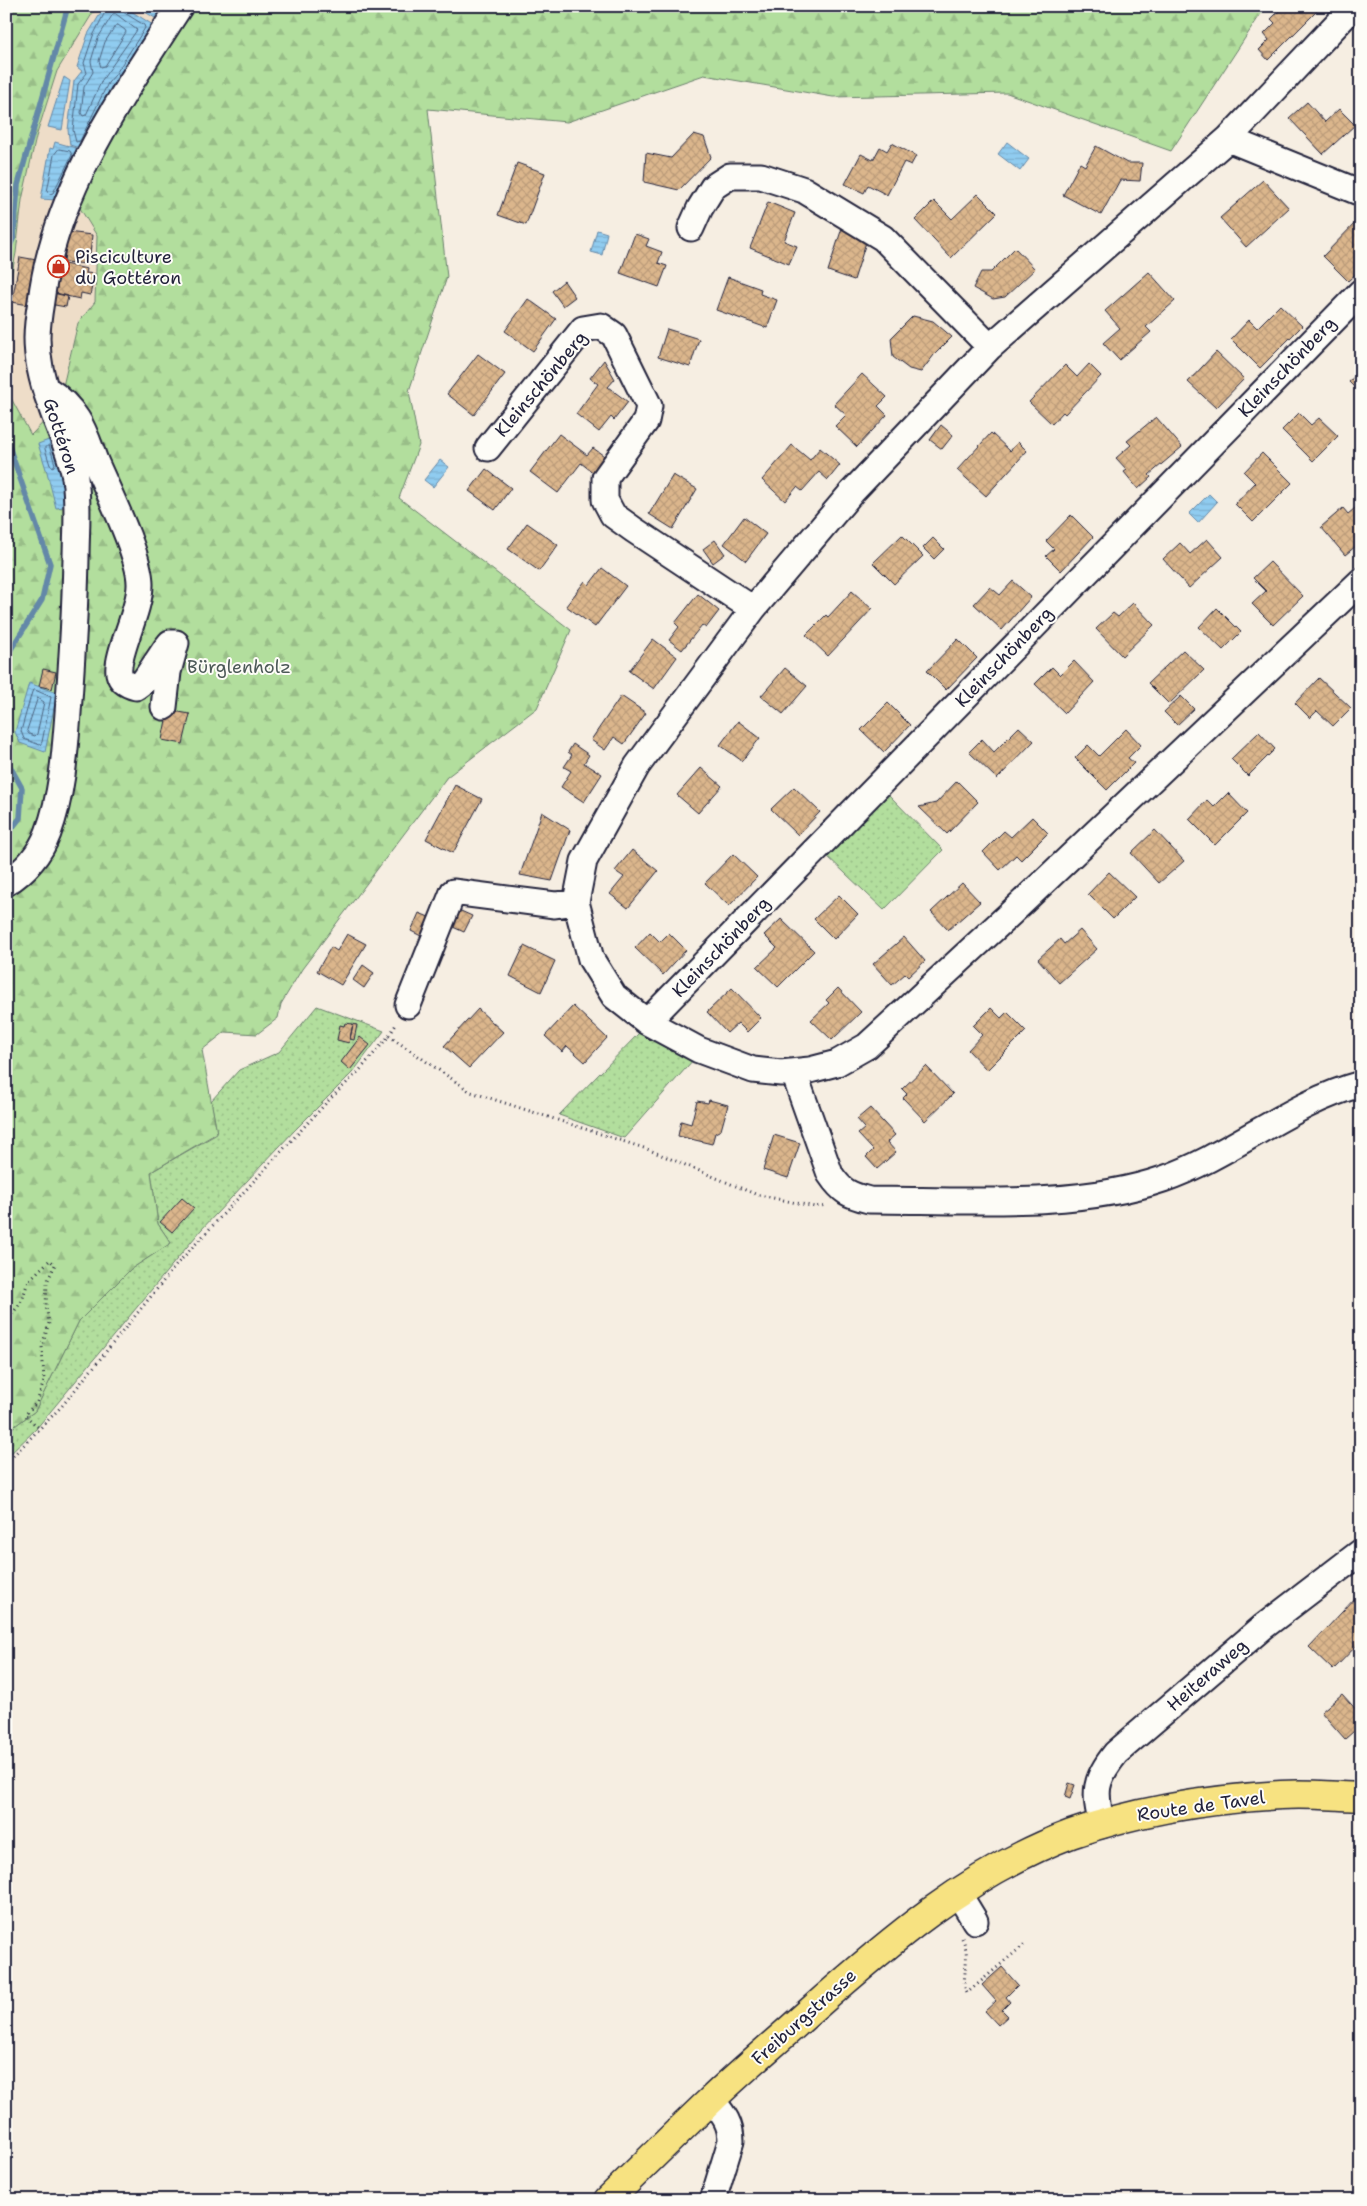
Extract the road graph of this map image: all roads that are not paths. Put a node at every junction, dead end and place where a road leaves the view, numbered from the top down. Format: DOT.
graph roads {
  1 [pos="180,6"];
  2 [pos="1354,6"];
  3 [pos="1228,139"];
  4 [pos="1361,193"];
  5 [pos="691,228"];
  6 [pos="1361,292"];
  7 [pos="990,347"];
  8 [pos="46,389"];
  9 [pos="488,448"];
  10 [pos="1361,581"];
  11 [pos="753,609"];
  12 [pos="164,708"];
  13 [pos="6,883"];
  14 [pos="576,902"];
  15 [pos="408,1005"];
  16 [pos="647,1022"];
  17 [pos="794,1073"];
  18 [pos="1361,1084"];
  19 [pos="1361,1552"];
  20 [pos="1361,1797"];
  21 [pos="1102,1825"];
  22 [pos="1019,1858"];
  23 [pos="958,1893"];
  24 [pos="975,1921"];
  25 [pos="711,2099"];
  26 [pos="608,2200"];
  27 [pos="713,2200"];
  1 -- 8 [label="street, Gottéron"];
  2 -- 3 [label="street"];
  3 -- 4 [label="street"];
  3 -- 7 [label="street"];
  5 -- 7 [label="street"];
  6 -- 16 [label="street, Kleinschönberg"];
  7 -- 11 [label="street"];
  8 -- 12 [label="street"];
  8 -- 13 [label="street, Gottéron"];
  9 -- 11 [label="street, Kleinschönberg"];
  10 -- 17 [label="street"];
  11 -- 14 [label="street"];
  14 -- 15 [label="street"];
  14 -- 16 [label="street"];
  16 -- 17 [label="street"];
  17 -- 18 [label="street"];
  19 -- 21 [label="street, Heiteraweg"];
  20 -- 21 [label="main road, Route de Tavel"];
  21 -- 22 [label="main road, Route de Tavel"];
  22 -- 23 [label="main road, Freiburgstrasse"];
  23 -- 24 [label="street"];
  23 -- 25 [label="main road, Freiburgstrasse"];
  25 -- 26 [label="main road, Freiburgstrasse"];
  25 -- 27 [label="street"];
}
